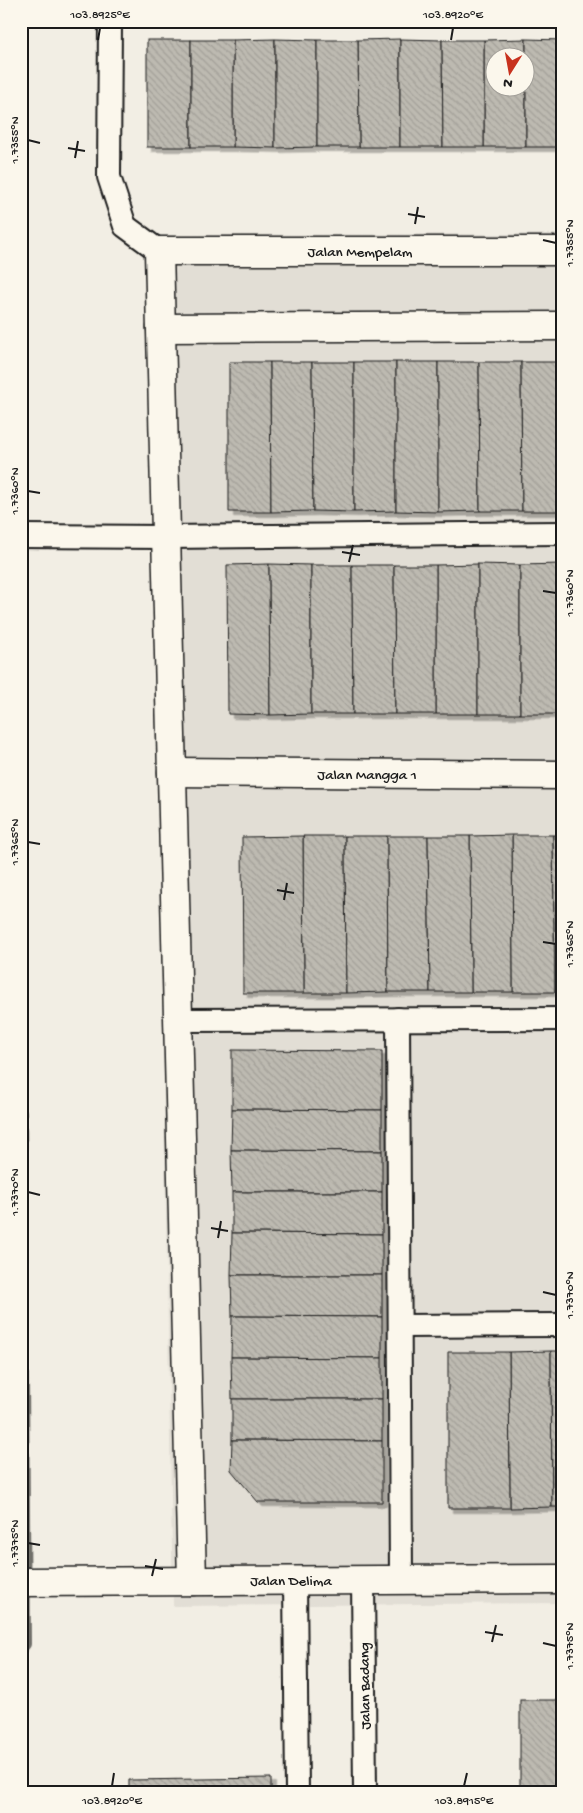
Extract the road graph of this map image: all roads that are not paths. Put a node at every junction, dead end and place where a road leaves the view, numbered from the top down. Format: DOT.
graph roads {
  1 [pos="110,21"];
  2 [pos="159,251"];
  3 [pos="562,251"];
  4 [pos="562,326"];
  5 [pos="161,328"];
  6 [pos="562,533"];
  7 [pos="21,536"];
  8 [pos="166,538"];
  9 [pos="172,772"];
  10 [pos="562,775"];
  11 [pos="562,1019"];
  12 [pos="178,1020"];
  13 [pos="398,1020"];
  14 [pos="562,1325"];
  15 [pos="400,1326"];
  16 [pos="562,1579"];
  17 [pos="295,1580"];
  18 [pos="363,1580"];
  19 [pos="401,1580"];
  20 [pos="192,1581"];
  21 [pos="21,1582"];
  22 [pos="297,1792"];
  23 [pos="365,1792"];
  1 -- 2 [label="lane"];
  2 -- 3 [label="street, Jalan Mempelam"];
  2 -- 5 [label="street"];
  4 -- 5 [label="street"];
  5 -- 8 [label="street"];
  6 -- 8 [label="lane"];
  7 -- 8 [label="lane"];
  8 -- 9 [label="street"];
  9 -- 10 [label="street, Jalan Mangga 1"];
  9 -- 12 [label="street"];
  11 -- 13 [label="lane"];
  12 -- 13 [label="lane"];
  12 -- 20 [label="street"];
  13 -- 15 [label="lane"];
  14 -- 15 [label="lane"];
  15 -- 19 [label="lane"];
  16 -- 19 [label="street, Jalan Delima"];
  17 -- 18 [label="street, Jalan Delima"];
  17 -- 20 [label="street, Jalan Delima"];
  17 -- 22 [label="lane"];
  18 -- 19 [label="street, Jalan Delima"];
  18 -- 23 [label="lane, Jalan Badang"];
  20 -- 21 [label="street, Jalan Delima"];
}
